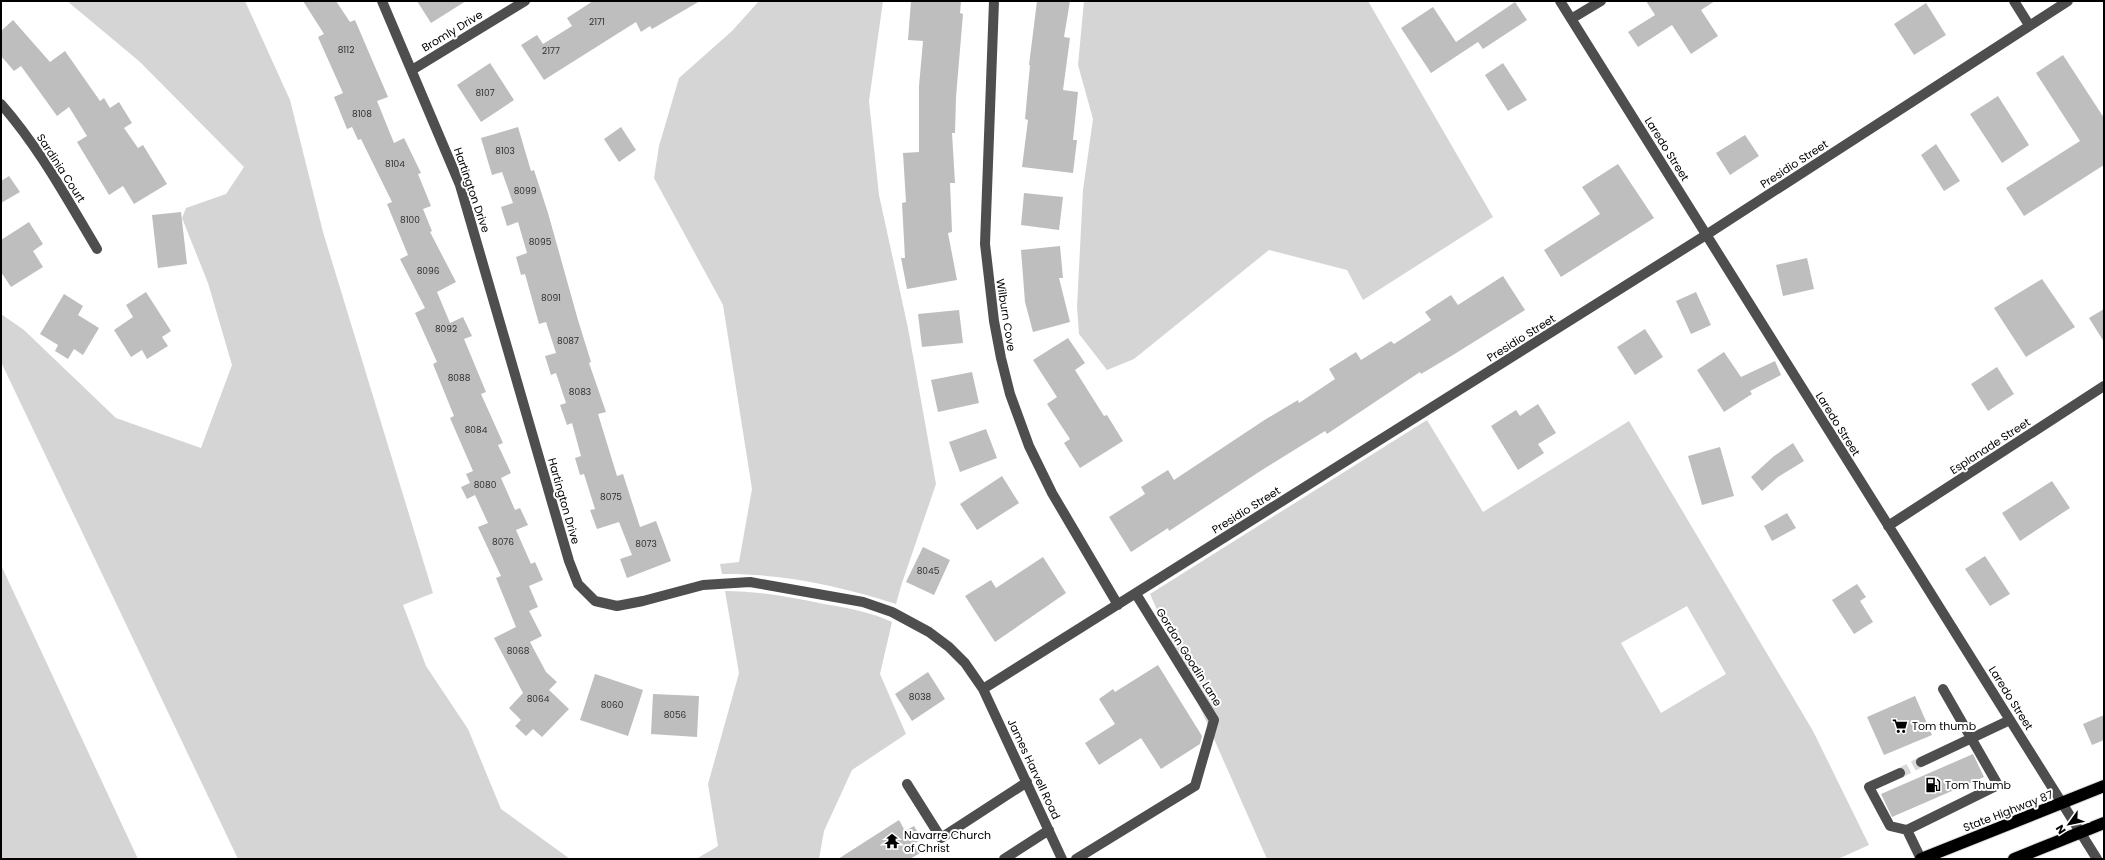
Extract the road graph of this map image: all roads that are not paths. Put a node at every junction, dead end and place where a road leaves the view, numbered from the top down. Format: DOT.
graph roads {
  1 [pos="382,1"];
  2 [pos="525,1"];
  3 [pos="994,1"];
  4 [pos="1560,1"];
  5 [pos="1601,1"];
  6 [pos="2014,1"];
  7 [pos="2068,1"];
  8 [pos="1571,19"];
  9 [pos="2029,25"];
  10 [pos="412,70"];
  11 [pos="1,104"];
  12 [pos="1706,235"];
  13 [pos="97,249"];
  14 [pos="2104,386"];
  15 [pos="1888,526"];
  16 [pos="1136,594"];
  17 [pos="1118,605"];
  18 [pos="1943,688"];
  19 [pos="983,689"];
  20 [pos="2010,720"];
  21 [pos="1972,738"];
  22 [pos="1921,762"];
  23 [pos="1900,773"];
  24 [pos="1027,782"];
  25 [pos="907,784"];
  26 [pos="2104,786"];
  27 [pos="2063,804"];
  28 [pos="2104,824"];
  29 [pos="1049,830"];
  30 [pos="1907,830"];
  31 [pos="2080,832"];
  32 [pos="1004,859"];
  33 [pos="1062,859"];
  34 [pos="1076,859"];
  35 [pos="1921,859"];
  36 [pos="2014,859"];
  37 [pos="2097,859"];
  1 -- 10 [label="street, Hartington Drive"];
  2 -- 10 [label="street, Bromly Drive"];
  3 -- 17 [label="street, Wilburn Cove"];
  4 -- 8 [label="street, Laredo Street"];
  5 -- 8 [label="street"];
  6 -- 9 [label="street"];
  7 -- 9 [label="street, Presidio Street"];
  8 -- 12 [label="street, Laredo Street"];
  9 -- 12 [label="street, Presidio Street"];
  10 -- 19 [label="street, Hartington Drive"];
  11 -- 13 [label="street, Sardinia Court"];
  12 -- 15 [label="street, Laredo Street"];
  12 -- 16 [label="street, Presidio Street"];
  14 -- 15 [label="street, Esplanade Street"];
  15 -- 20 [label="street, Laredo Street"];
  16 -- 17 [label="street, Presidio Street"];
  16 -- 34 [label="street, Gordon Goodin Lane"];
  17 -- 19 [label="street, Presidio Street"];
  18 -- 21 [label="street"];
  19 -- 24 [label="street, James Harvell Road"];
  20 -- 21 [label="street"];
  20 -- 27 [label="street, Laredo Street"];
  21 -- 22 [label="street"];
  21 -- 30 [label="street"];
  23 -- 30 [label="street"];
  24 -- 25 [label="street"];
  24 -- 29 [label="street, James Harvell Road"];
  26 -- 27 [label="highway, State Highway 87"];
  27 -- 31 [label="street, Laredo Street"];
  27 -- 35 [label="highway, State Highway 87"];
  28 -- 31 [label="highway"];
  29 -- 32 [label="street"];
  29 -- 33 [label="street, James Harvell Road"];
  30 -- 35 [label="street"];
  31 -- 36 [label="highway"];
  31 -- 37 [label="street, Laredo Street"];
}
